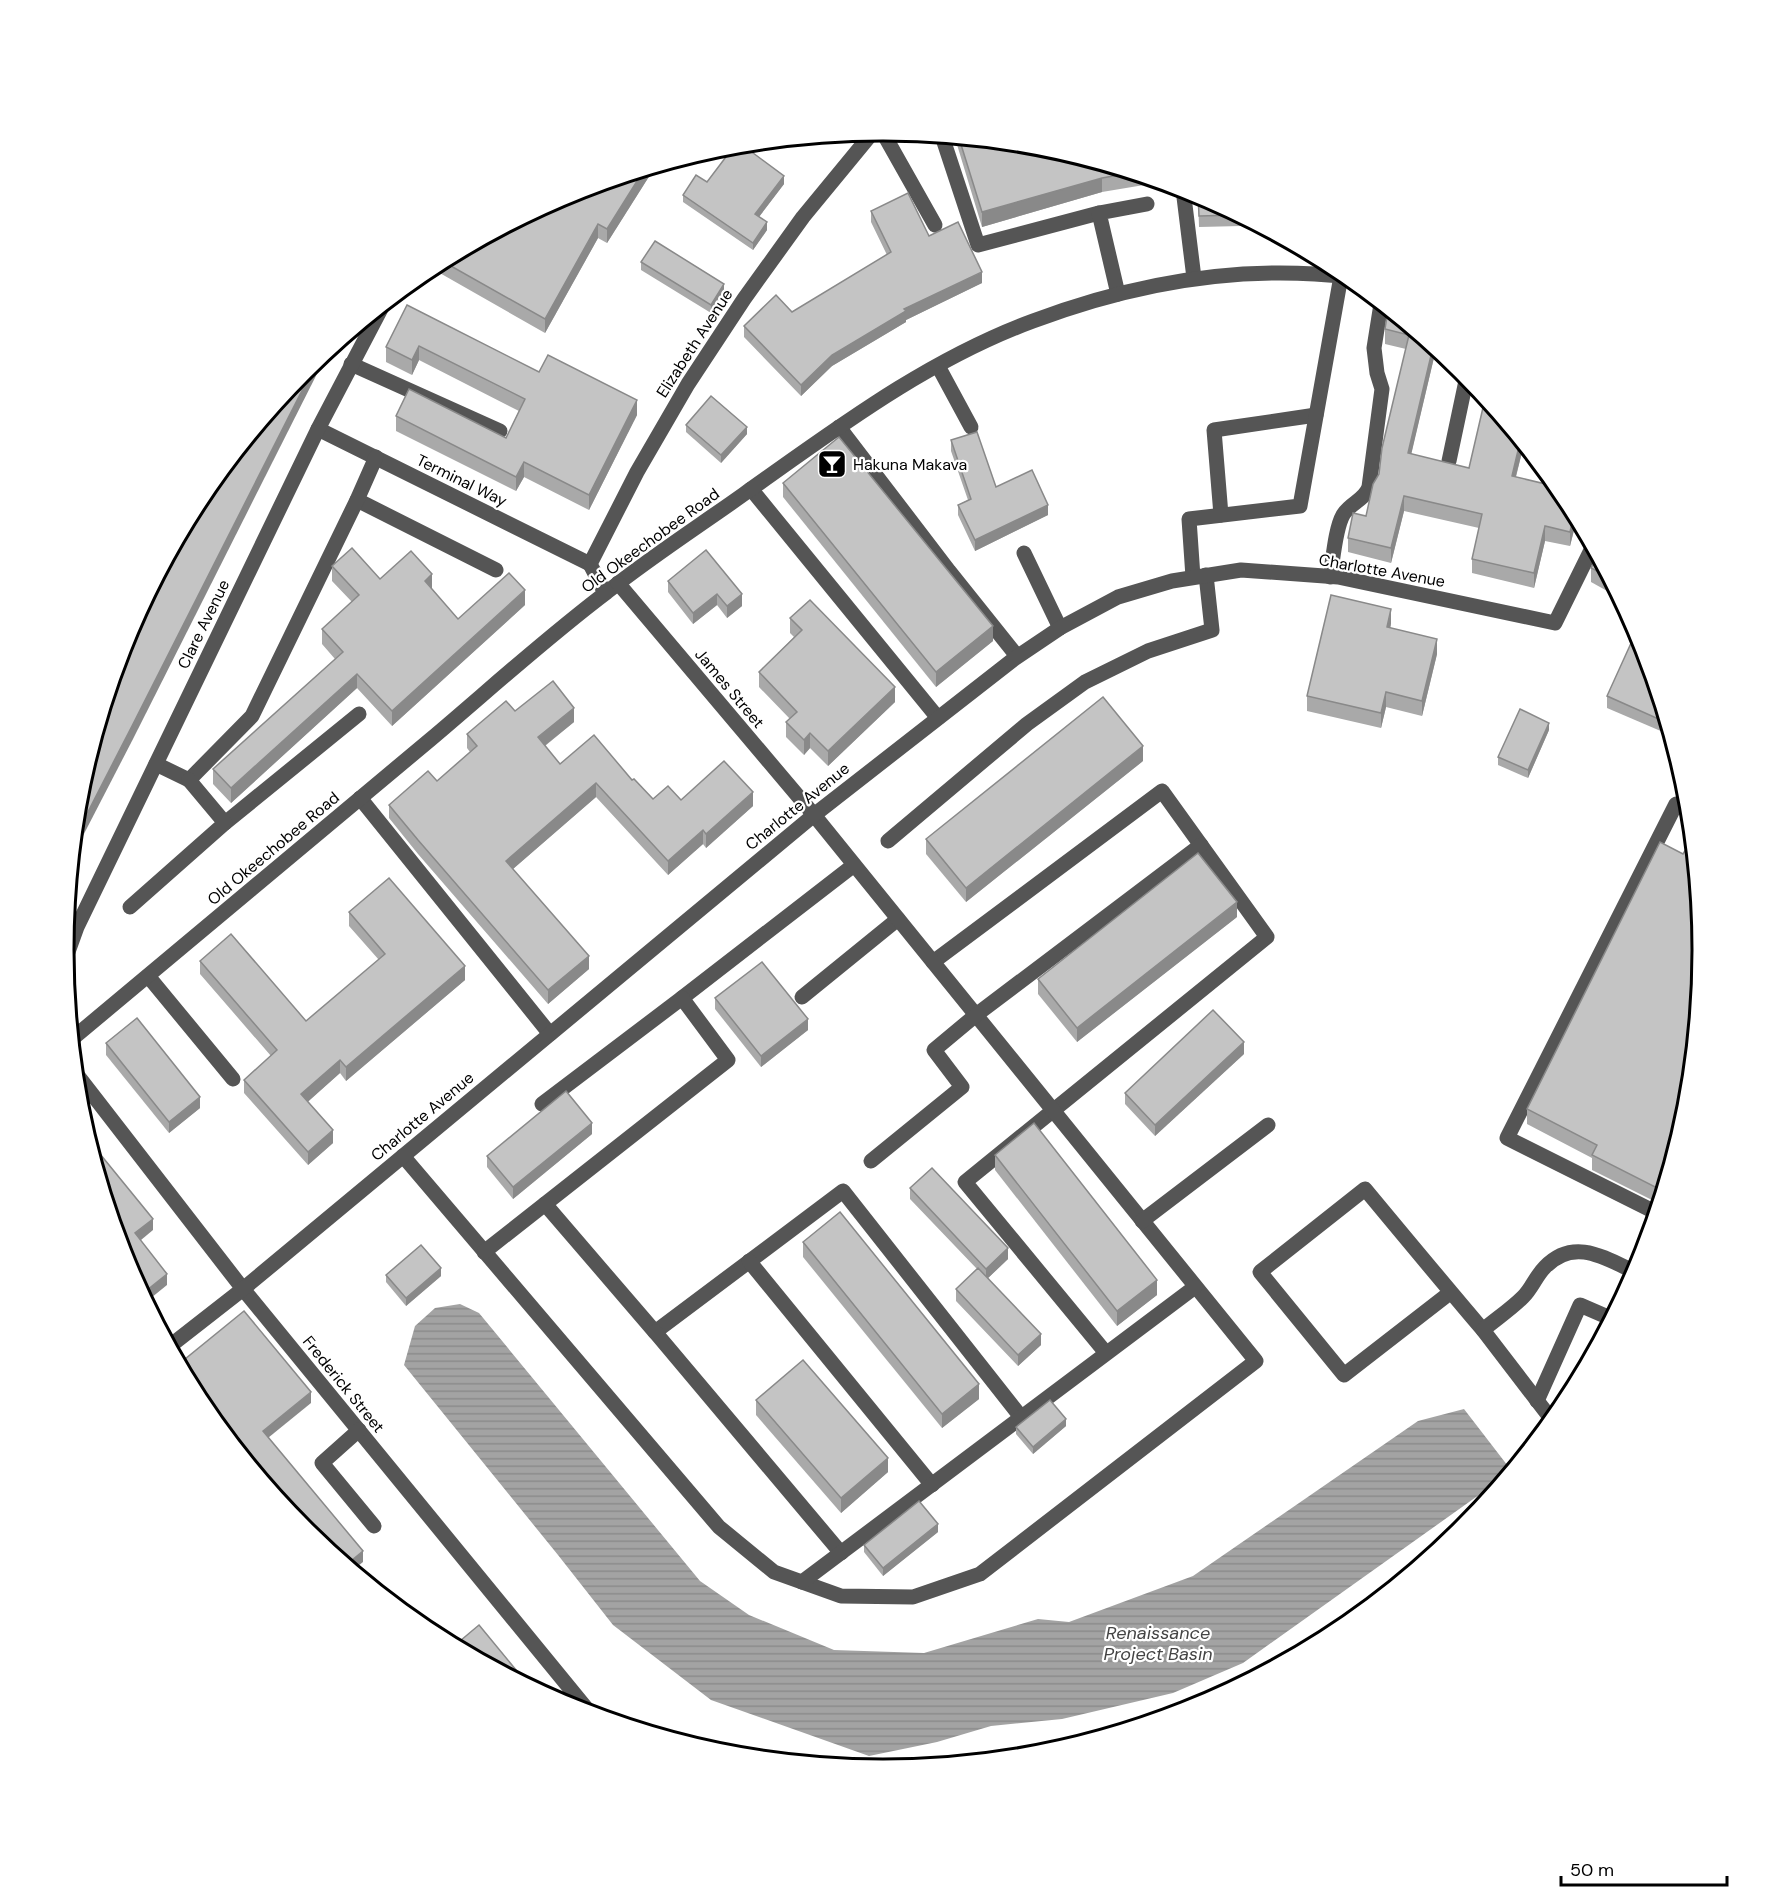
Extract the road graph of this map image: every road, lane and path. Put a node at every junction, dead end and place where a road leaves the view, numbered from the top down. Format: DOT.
graph roads {
  1 [pos="888,141"];
  2 [pos="865,142"];
  3 [pos="945,144"];
  4 [pos="1184,200"];
  5 [pos="1147,204"];
  6 [pos="1099,213"];
  7 [pos="935,225"];
  8 [pos="1328,275"];
  9 [pos="1194,278"];
  10 [pos="1343,285"];
  11 [pos="1118,294"];
  12 [pos="1380,312"];
  13 [pos="374,321"];
  14 [pos="351,364"];
  15 [pos="938,366"];
  16 [pos="1464,388"];
  17 [pos="1316,415"];
  18 [pos="839,427"];
  19 [pos="971,427"];
  20 [pos="318,429"];
  21 [pos="501,431"];
  22 [pos="376,457"];
  23 [pos="1449,461"];
  24 [pos="751,489"];
  25 [pos="357,500"];
  26 [pos="1221,515"];
  27 [pos="1024,553"];
  28 [pos="1588,556"];
  29 [pos="590,564"];
  30 [pos="496,570"];
  31 [pos="1200,576"];
  32 [pos="1330,577"];
  33 [pos="618,583"];
  34 [pos="605,593"];
  35 [pos="1060,628"];
  36 [pos="1017,657"];
  37 [pos="359,714"];
  38 [pos="938,718"];
  39 [pos="156,764"];
  40 [pos="189,780"];
  41 [pos="360,798"];
  42 [pos="1678,805"];
  43 [pos="814,815"];
  44 [pos="225,823"];
  45 [pos="888,842"];
  46 [pos="1201,844"];
  47 [pos="854,865"];
  48 [pos="130,907"];
  49 [pos="898,919"];
  50 [pos="74,926"];
  51 [pos="933,962"];
  52 [pos="148,976"];
  53 [pos="802,997"];
  54 [pos="682,998"];
  55 [pos="976,1015"];
  56 [pos="78,1034"];
  57 [pos="550,1034"];
  58 [pos="232,1079"];
  59 [pos="85,1085"];
  60 [pos="542,1104"];
  61 [pos="1053,1111"];
  62 [pos="1268,1125"];
  63 [pos="403,1156"];
  64 [pos="871,1161"];
  65 [pos="545,1204"];
  66 [pos="1649,1209"];
  67 [pos="1142,1221"];
  68 [pos="484,1252"];
  69 [pos="749,1261"];
  70 [pos="1626,1268"];
  71 [pos="1196,1287"];
  72 [pos="243,1289"];
  73 [pos="1451,1292"];
  74 [pos="1604,1315"];
  75 [pos="1483,1330"];
  76 [pos="655,1332"];
  77 [pos="175,1342"];
  78 [pos="1106,1353"];
  79 [pos="1537,1401"];
  80 [pos="1546,1412"];
  81 [pos="1021,1417"];
  82 [pos="359,1430"];
  83 [pos="932,1485"];
  84 [pos="374,1526"];
  85 [pos="841,1553"];
  86 [pos="802,1582"];
  87 [pos="579,1699"];
  1 -- 7 [label="street"];
  2 -- 29 [label="street, Elizabeth Avenue"];
  3 -- 6 [label="street"];
  4 -- 9 [label="street"];
  5 -- 6 [label="street"];
  6 -- 11 [label="street"];
  8 -- 9 [label="street, Old Okeechobee Road"];
  9 -- 11 [label="street, Old Okeechobee Road"];
  10 -- 17 [label="street"];
  11 -- 15 [label="street, Old Okeechobee Road"];
  12 -- 32 [label="street"];
  13 -- 14 [label="street, Clare Avenue"];
  14 -- 20 [label="street, Clare Avenue"];
  14 -- 21 [label="street"];
  15 -- 18 [label="street, Old Okeechobee Road"];
  15 -- 19 [label="street"];
  16 -- 23 [label="street"];
  17 -- 26 [label="street"];
  17 -- 26 [label="street"];
  18 -- 24 [label="street, Old Okeechobee Road"];
  18 -- 36 [label="street"];
  20 -- 22 [label="street, Terminal Way"];
  20 -- 39 [label="street, Clare Avenue"];
  22 -- 25 [label="street"];
  22 -- 29 [label="street, Terminal Way"];
  24 -- 33 [label="street, Old Okeechobee Road"];
  24 -- 38 [label="street"];
  25 -- 30 [label="street"];
  25 -- 40 [label="street"];
  26 -- 31 [label="street"];
  27 -- 35 [label="street"];
  28 -- 32 [label="street, Charlotte Avenue"];
  29 -- 34 [label="street"];
  31 -- 32 [label="street, Charlotte Avenue"];
  31 -- 35 [label="street, Charlotte Avenue"];
  31 -- 45 [label="street"];
  33 -- 34 [label="street, Old Okeechobee Road"];
  33 -- 43 [label="street, James Street"];
  34 -- 41 [label="street, Old Okeechobee Road"];
  35 -- 36 [label="street, Charlotte Avenue"];
  36 -- 38 [label="street, Charlotte Avenue"];
  37 -- 44 [label="street"];
  38 -- 43 [label="street, Charlotte Avenue"];
  39 -- 40 [label="street"];
  39 -- 50 [label="street, Clare Avenue"];
  40 -- 44 [label="street"];
  41 -- 52 [label="street, Old Okeechobee Road"];
  41 -- 57 [label="street"];
  42 -- 66 [label="street"];
  43 -- 47 [label="street, James Street"];
  43 -- 57 [label="street, Charlotte Avenue"];
  44 -- 48 [label="street"];
  46 -- 51 [label="street"];
  46 -- 55 [label="street"];
  46 -- 61 [label="street"];
  47 -- 49 [label="street, James Street"];
  47 -- 54 [label="street"];
  49 -- 51 [label="street, James Street"];
  49 -- 53 [label="street"];
  51 -- 55 [label="street, James Street"];
  52 -- 56 [label="street, Old Okeechobee Road"];
  52 -- 58 [label="street"];
  54 -- 60 [label="street"];
  54 -- 65 [label="street"];
  55 -- 61 [label="street, James Street"];
  55 -- 64 [label="street"];
  57 -- 63 [label="street, Charlotte Avenue"];
  59 -- 72 [label="street, Frederick Street"];
  61 -- 67 [label="street, James Street"];
  61 -- 78 [label="street"];
  62 -- 67 [label="street"];
  63 -- 68 [label="street"];
  63 -- 72 [label="street, Charlotte Avenue"];
  65 -- 68 [label="street"];
  65 -- 76 [label="street"];
  67 -- 71 [label="street, James Street"];
  68 -- 86 [label="street"];
  69 -- 76 [label="street"];
  69 -- 81 [label="street"];
  69 -- 83 [label="street"];
  70 -- 75 [label="street"];
  71 -- 78 [label="street"];
  71 -- 86 [label="street, James Street"];
  72 -- 77 [label="street, Charlotte Avenue"];
  72 -- 82 [label="street, Frederick Street"];
  73 -- 73 [label="street"];
  73 -- 75 [label="street"];
  74 -- 79 [label="street"];
  75 -- 79 [label="street"];
  76 -- 85 [label="street"];
  78 -- 81 [label="street"];
  79 -- 80 [label="street"];
  81 -- 83 [label="street"];
  82 -- 84 [label="street"];
  82 -- 87 [label="street, Frederick Street"];
  83 -- 85 [label="street"];
  85 -- 86 [label="street"];
}
